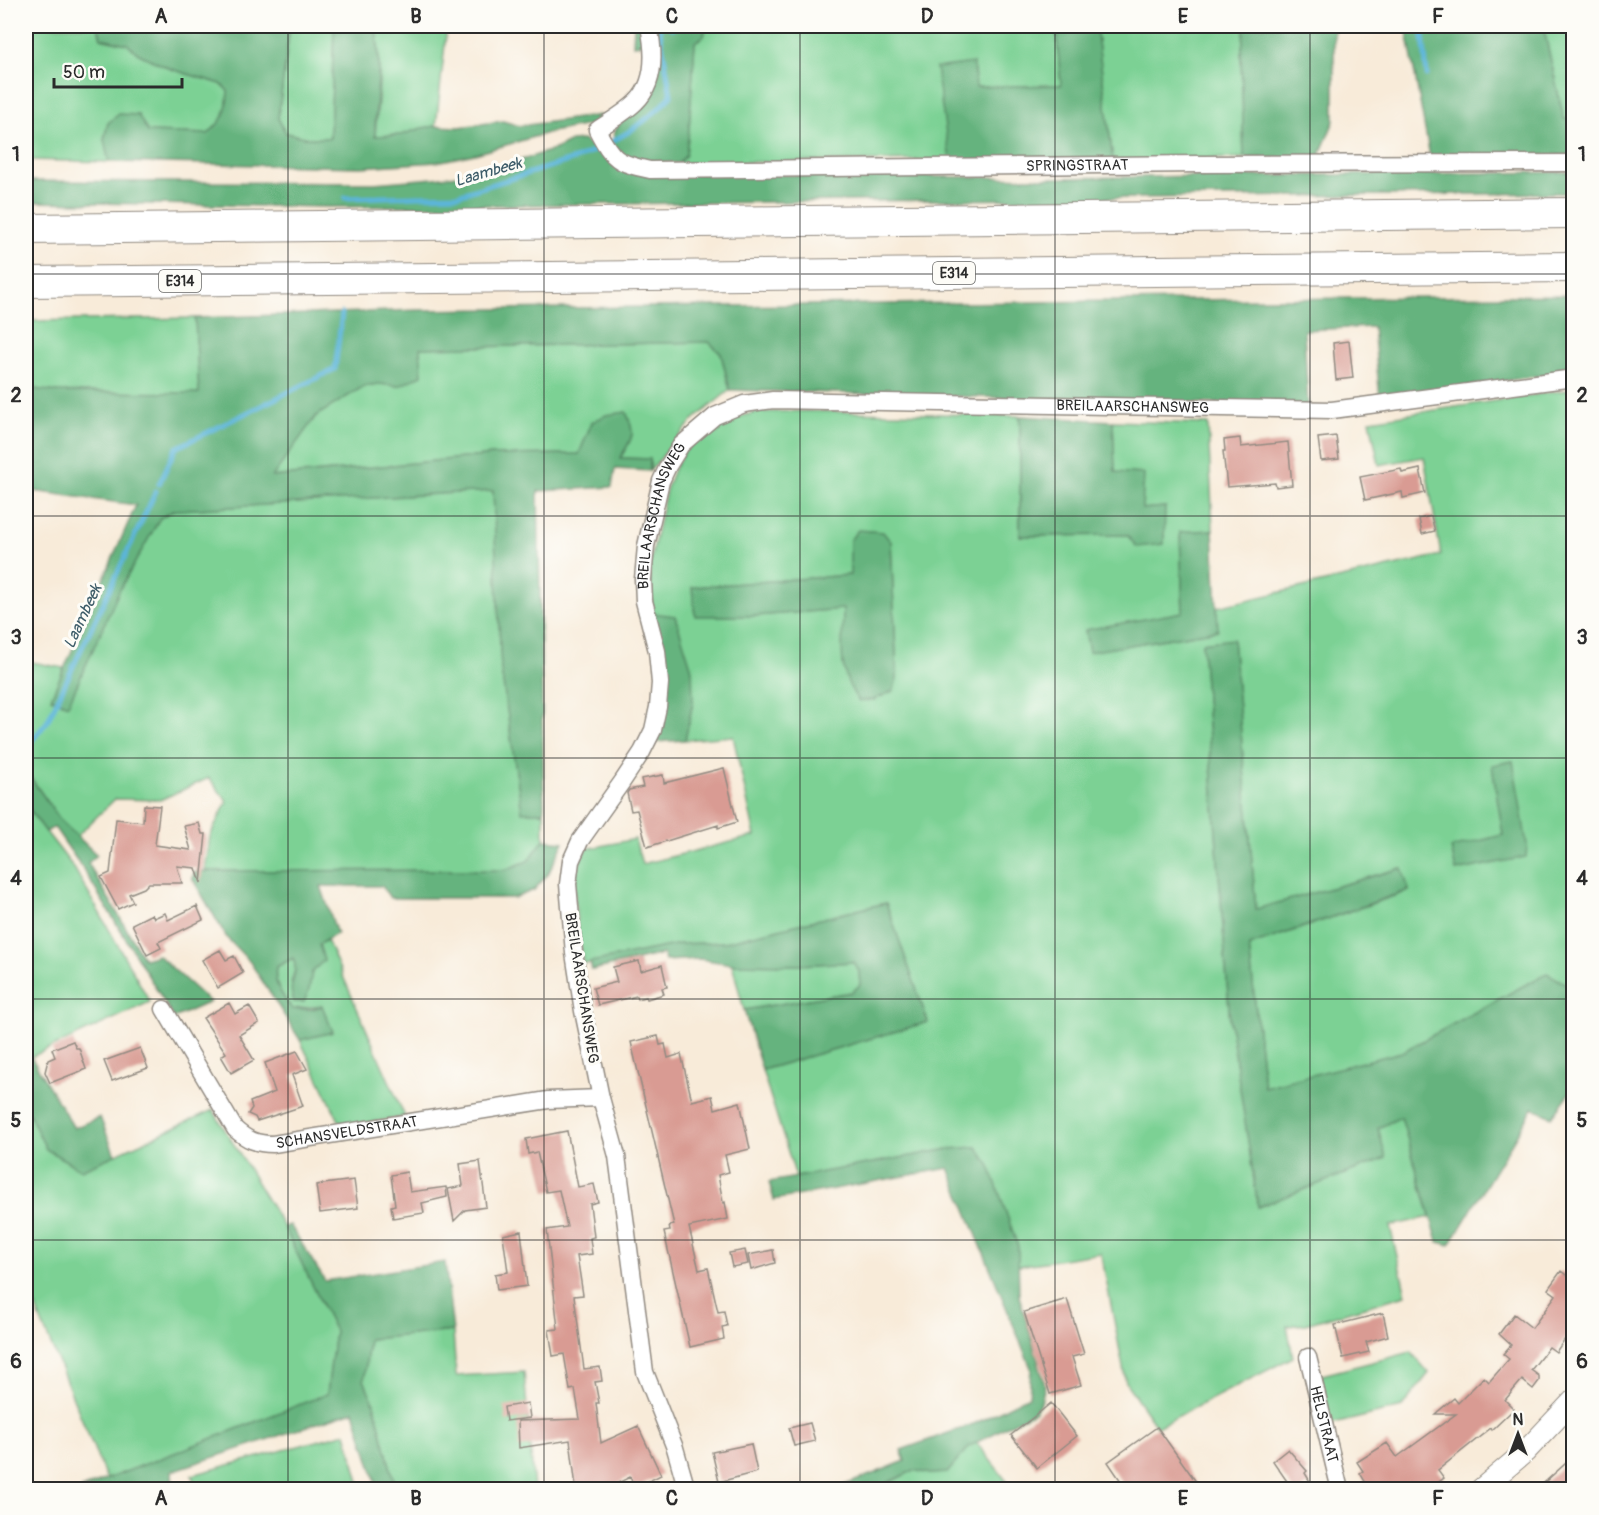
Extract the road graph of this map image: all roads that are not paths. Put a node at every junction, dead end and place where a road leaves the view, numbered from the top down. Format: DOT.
graph roads {
  1 [pos="649,26"];
  2 [pos="1574,164"];
  3 [pos="1574,213"];
  4 [pos="26,229"];
  5 [pos="1574,267"];
  6 [pos="26,282"];
  7 [pos="1574,378"];
  8 [pos="164,1009"];
  9 [pos="601,1098"];
  10 [pos="1308,1357"];
  11 [pos="1574,1400"];
  12 [pos="687,1490"];
  13 [pos="1340,1490"];
  14 [pos="1480,1490"];
  1 -- 2 [label="street, SPRINGSTRAAT"];
  3 -- 4 [label="highway"];
  5 -- 6 [label="highway, E314"];
  7 -- 9 [label="street, BREILAARSCHANSWEG"];
  8 -- 9 [label="street, SCHANSVELDSTRAAT"];
  9 -- 12 [label="street, BREILAARSCHANSWEG"];
  10 -- 13 [label="street, HELSTRAAT"];
  11 -- 14 [label="street"];
}
